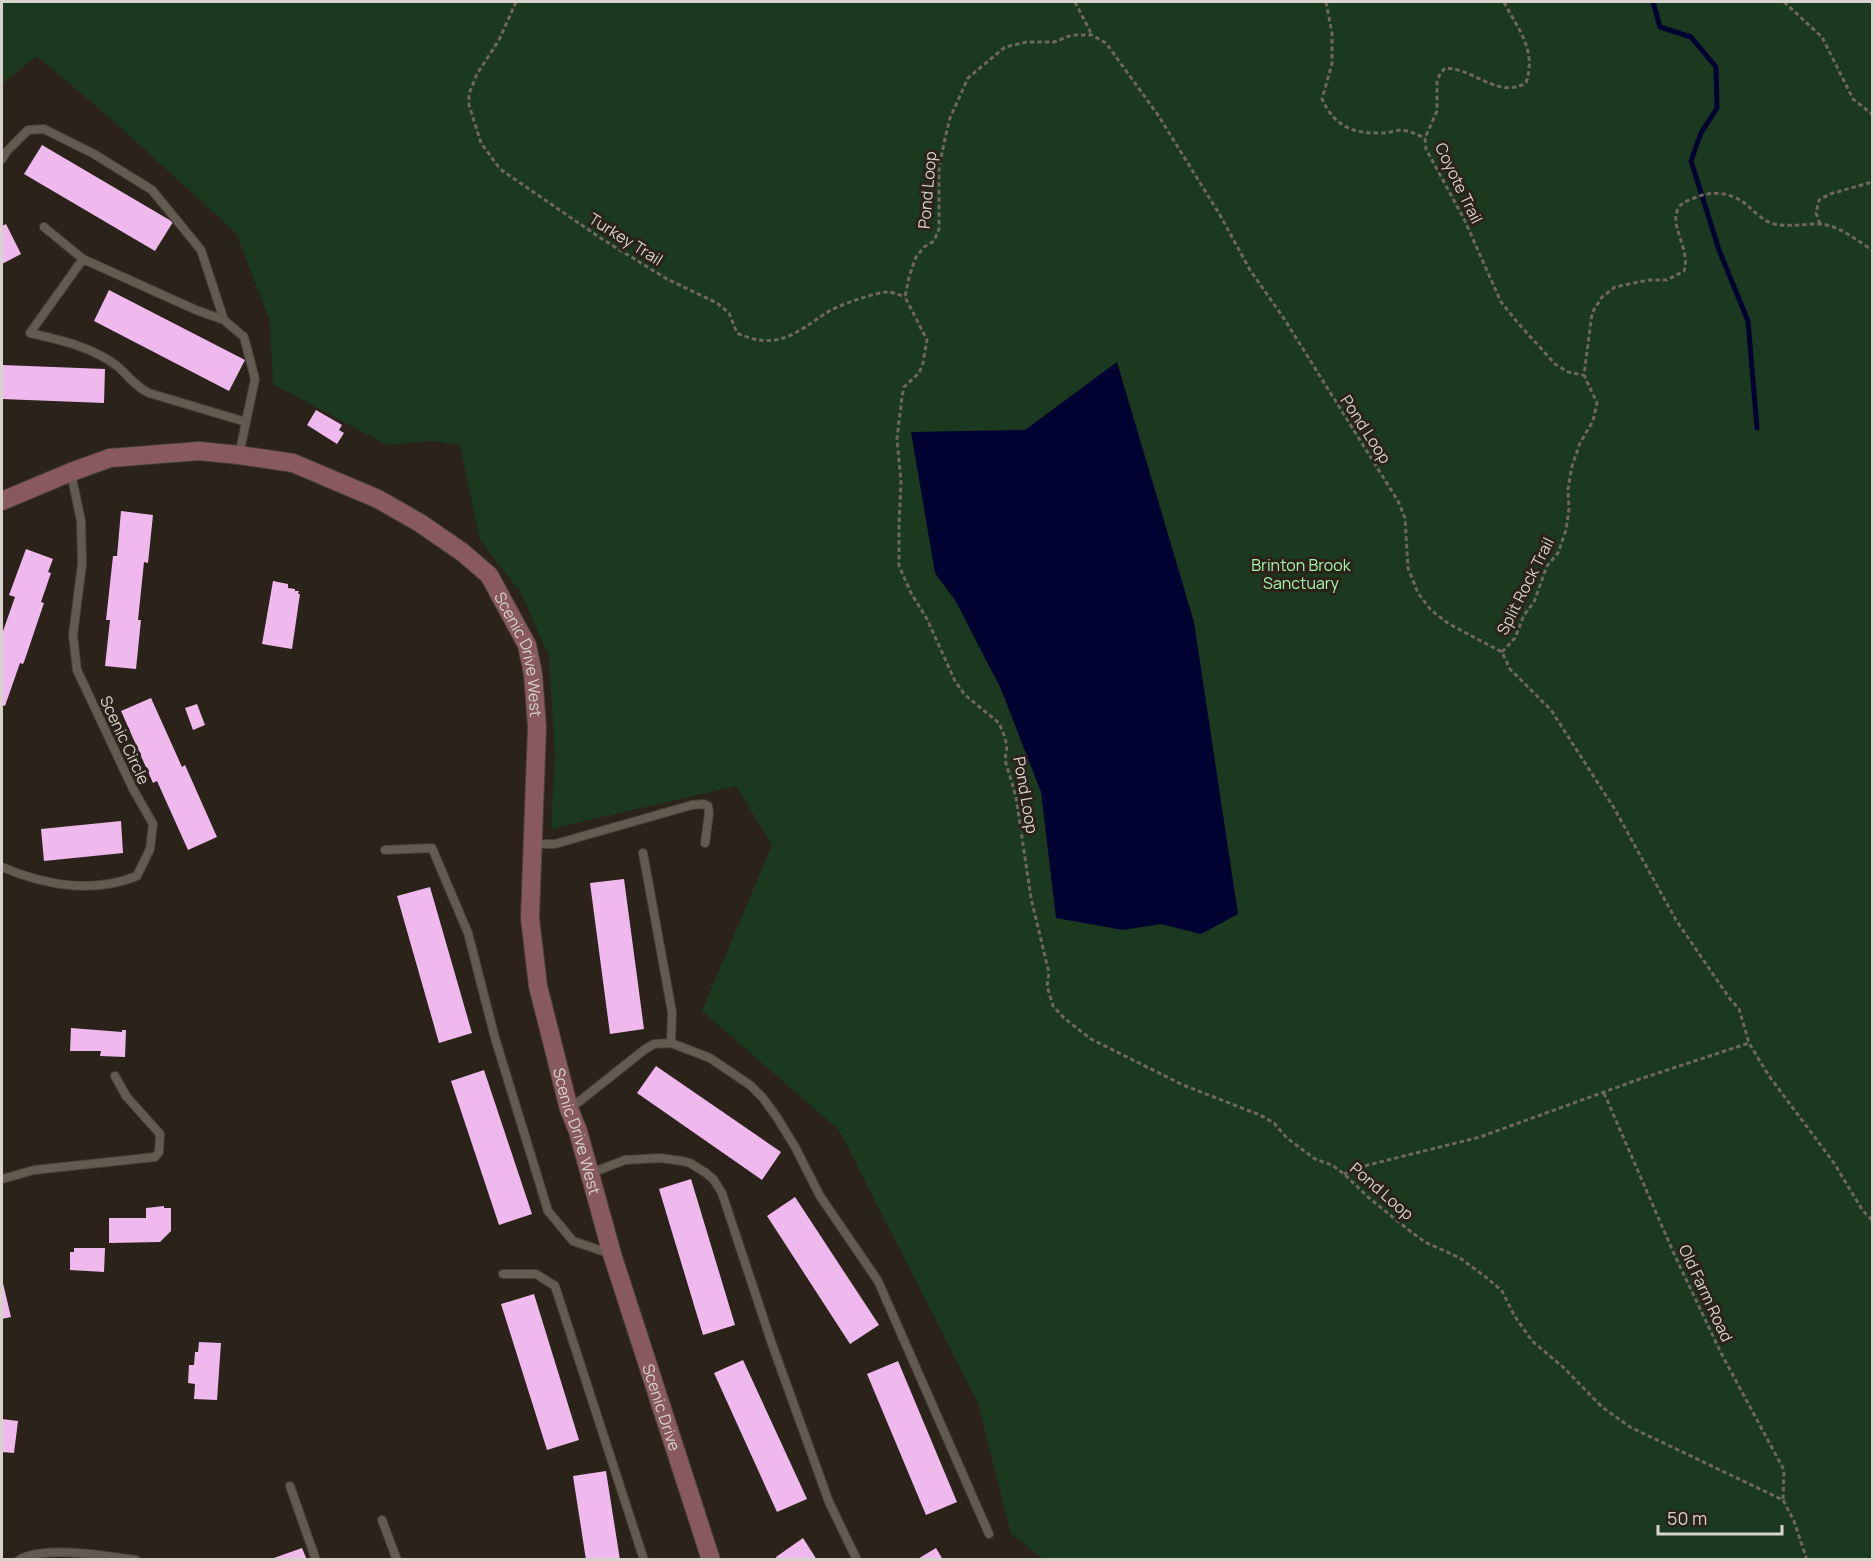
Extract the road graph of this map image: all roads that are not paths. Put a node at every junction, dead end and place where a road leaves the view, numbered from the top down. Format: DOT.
graph roads {
  1 [pos="2,159"];
  2 [pos="44,227"];
  3 [pos="83,260"];
  4 [pos="224,320"];
  5 [pos="246,422"];
  6 [pos="239,455"];
  7 [pos="71,472"];
  8 [pos="2,501"];
  9 [pos="705,843"];
  10 [pos="534,844"];
  11 [pos="385,850"];
  12 [pos="643,853"];
  13 [pos="2,867"];
  14 [pos="671,1043"];
  15 [pos="115,1076"];
  16 [pos="569,1109"];
  17 [pos="590,1174"];
  18 [pos="2,1179"];
  19 [pos="612,1254"];
  20 [pos="503,1274"];
  21 [pos="290,1486"];
  22 [pos="382,1520"];
  23 [pos="989,1534"];
  24 [pos="20,1560"];
  25 [pos="136,1560"];
  26 [pos="316,1560"];
  27 [pos="397,1560"];
  28 [pos="644,1560"];
  29 [pos="711,1560"];
  30 [pos="857,1560"];
  1 -- 4 [label="lane"];
  2 -- 3 [label="lane"];
  3 -- 4 [label="lane"];
  3 -- 5 [label="lane"];
  4 -- 5 [label="lane"];
  5 -- 6 [label="lane"];
  6 -- 7 [label="street, Scenic Drive West"];
  6 -- 10 [label="street, Scenic Drive West"];
  7 -- 8 [label="street, Scenic Drive West"];
  7 -- 13 [label="lane, Scenic Circle"];
  9 -- 10 [label="lane"];
  10 -- 16 [label="street, Scenic Drive West"];
  11 -- 19 [label="lane"];
  12 -- 14 [label="lane"];
  14 -- 16 [label="lane"];
  14 -- 23 [label="lane"];
  15 -- 18 [label="lane"];
  16 -- 17 [label="street, Scenic Drive West"];
  17 -- 19 [label="street, Scenic Drive West"];
  17 -- 30 [label="lane"];
  19 -- 29 [label="street, Scenic Drive"];
  20 -- 28 [label="lane"];
  21 -- 26 [label="lane"];
  22 -- 27 [label="lane"];
  24 -- 25 [label="lane"];
}
